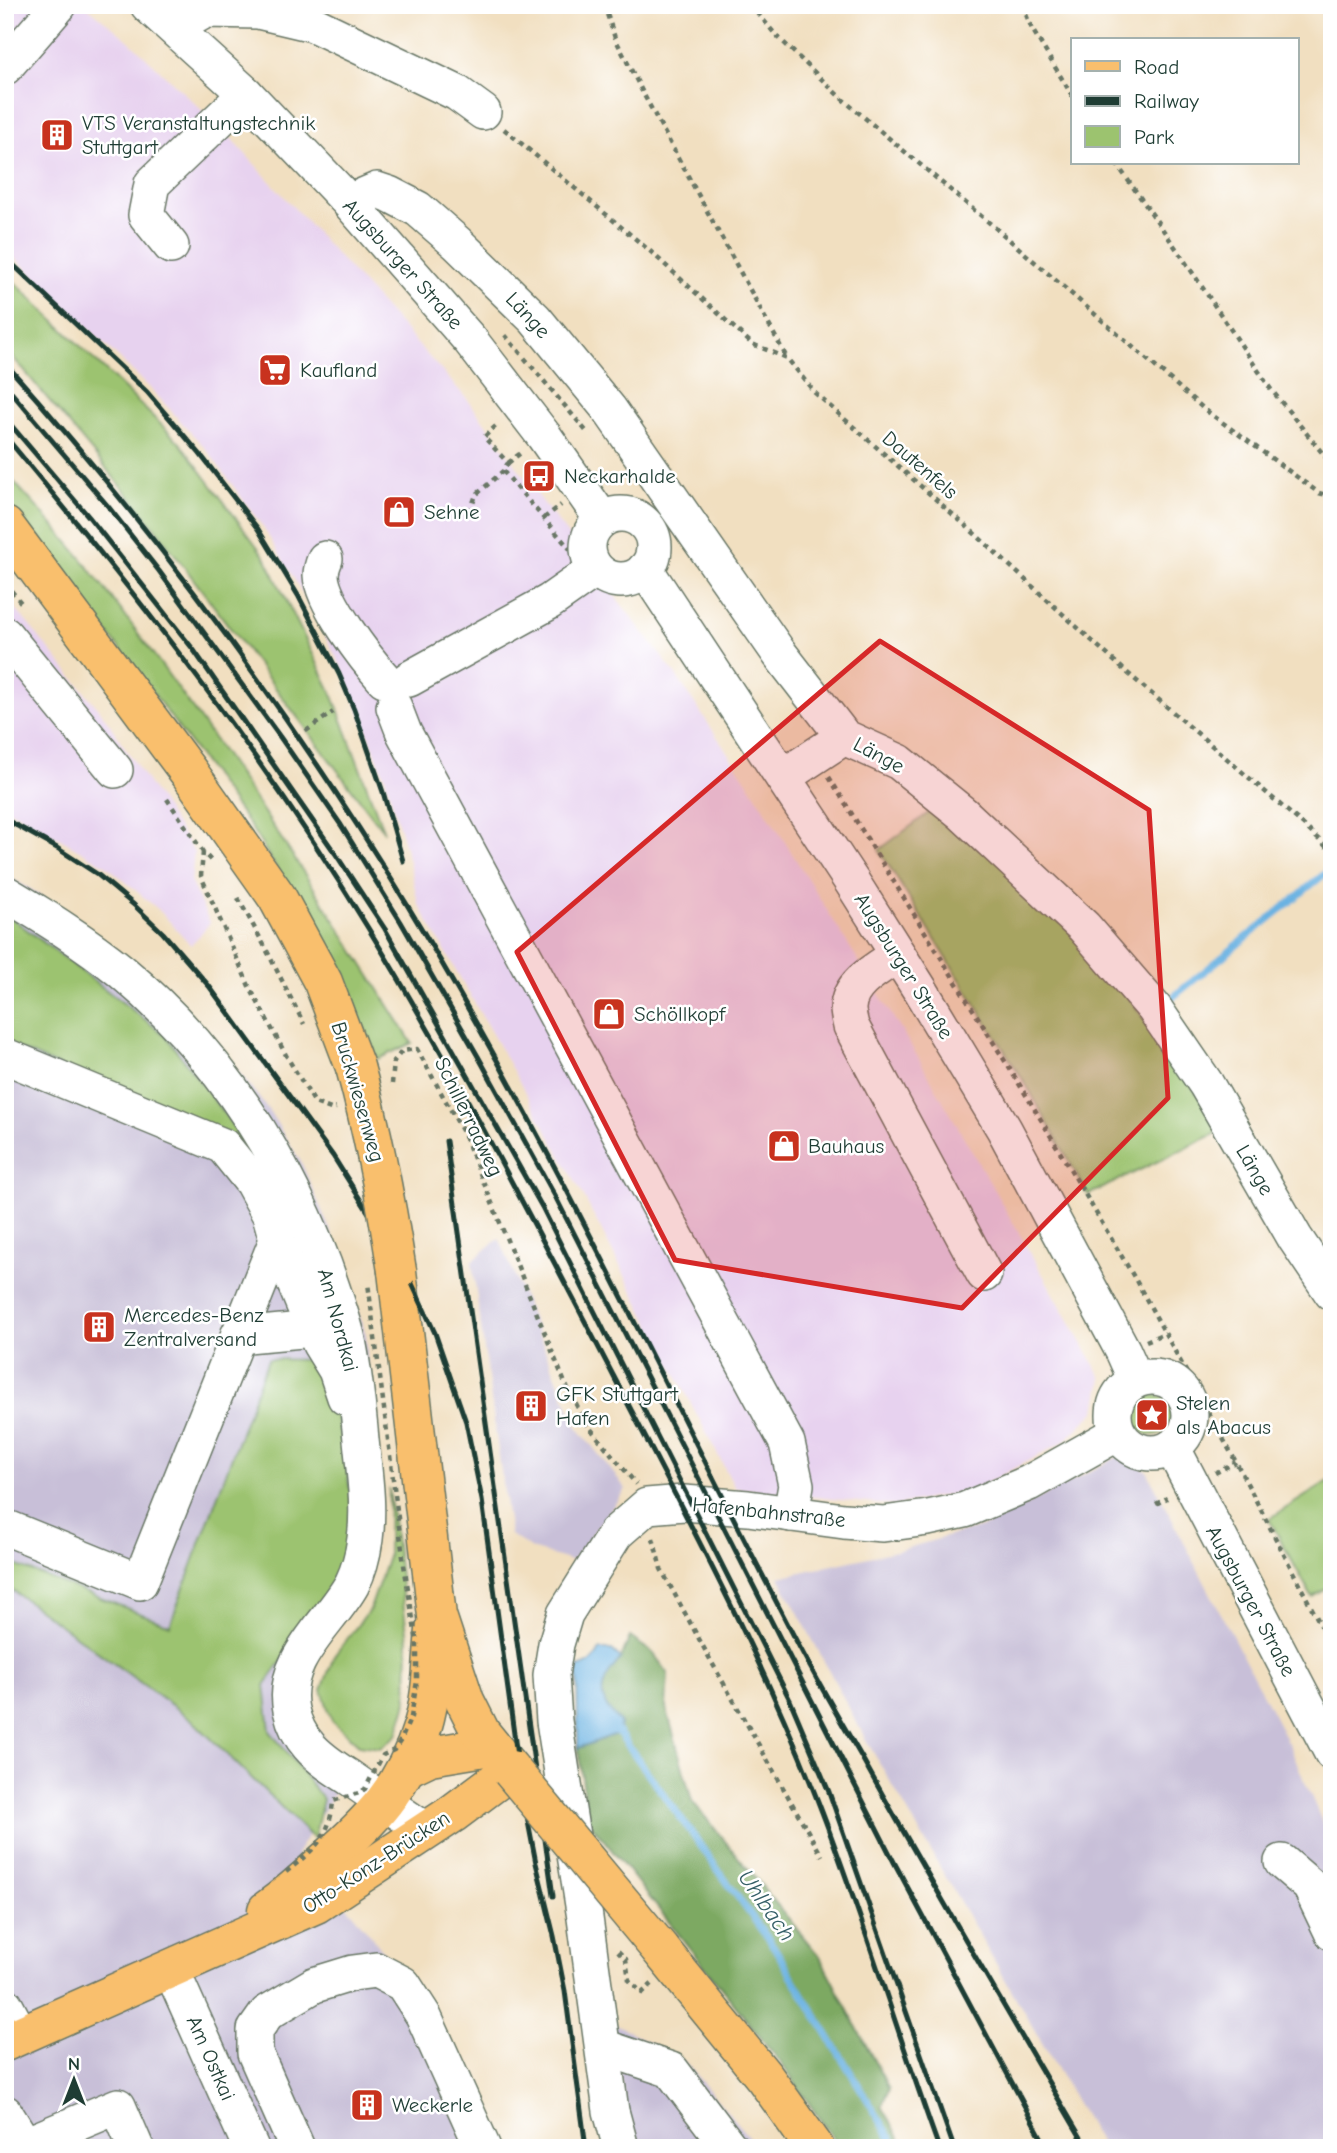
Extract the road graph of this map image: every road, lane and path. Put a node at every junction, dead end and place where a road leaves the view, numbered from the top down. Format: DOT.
graph roads {
  1 [pos="59,5"];
  2 [pos="148,5"];
  3 [pos="604,5"];
  4 [pos="751,5"];
  5 [pos="1022,5"];
  6 [pos="314,15"];
  7 [pos="178,32"];
  8 [pos="5,67"];
  9 [pos="246,94"];
  10 [pos="1071,94"];
  11 [pos="484,113"];
  12 [pos="1117,164"];
  13 [pos="349,202"];
  14 [pos="171,247"];
  15 [pos="788,358"];
  16 [pos="498,424"];
  17 [pos="522,452"];
  18 [pos="508,463"];
  19 [pos="1332,465"];
  20 [pos="503,471"];
  21 [pos="1332,497"];
  22 [pos="561,505"];
  23 [pos="470,512"];
  24 [pos="544,518"];
  25 [pos="602,519"];
  26 [pos="5,526"];
  27 [pos="325,559"];
  28 [pos="583,559"];
  29 [pos="645,569"];
  30 [pos="360,601"];
  31 [pos="5,635"];
  32 [pos="388,680"];
  33 [pos="333,712"];
  34 [pos="306,731"];
  35 [pos="829,746"];
  36 [pos="115,770"];
  37 [pos="783,777"];
  38 [pos="1332,852"];
  39 [pos="219,869"];
  40 [pos="233,889"];
  41 [pos="5,893"];
  42 [pos="898,955"];
  43 [pos="308,1033"];
  44 [pos="5,1056"];
  45 [pos="344,1081"];
  46 [pos="390,1096"];
  47 [pos="343,1106"];
  48 [pos="336,1108"];
  49 [pos="277,1240"];
  50 [pos="367,1272"];
  51 [pos="984,1274"];
  52 [pos="1332,1293"];
  53 [pos="313,1329"];
  54 [pos="239,1336"];
  55 [pos="1136,1380"];
  56 [pos="1118,1433"];
  57 [pos="361,1441"];
  58 [pos="1172,1447"];
  59 [pos="638,1489"];
  60 [pos="791,1514"];
  61 [pos="5,1527"];
  62 [pos="653,1539"];
  63 [pos="437,1616"];
  64 [pos="1332,1647"];
  65 [pos="1332,1754"];
  66 [pos="501,1758"];
  67 [pos="407,1767"];
  68 [pos="375,1796"];
  69 [pos="427,1831"];
  70 [pos="822,1856"];
  71 [pos="1282,1862"];
  72 [pos="300,1887"];
  73 [pos="1332,1932"];
  74 [pos="183,1963"];
  75 [pos="10,2028"];
  76 [pos="603,2047"];
  77 [pos="5,2113"];
  78 [pos="26,2146"];
  79 [pos="136,2148"];
  80 [pos="251,2148"];
  81 [pos="297,2148"];
  82 [pos="483,2148"];
  83 [pos="621,2148"];
  84 [pos="730,2148"];
  85 [pos="815,2148"];
  1 -- 8 [label="street"];
  2 -- 7 [label="street, Augsburger Straße"];
  3 -- 15 [label="path, Dautenfels"];
  4 -- 21 [label="path"];
  5 -- 10 [label="path"];
  6 -- 7 [label="street"];
  6 -- 11 [label="street"];
  7 -- 9 [label="street, Augsburger Straße"];
  9 -- 13 [label="street, Augsburger Straße"];
  9 -- 14 [label="street"];
  11 -- 15 [label="path"];
  12 -- 19 [label="path"];
  13 -- 25 [label="street, Augsburger Straße"];
  13 -- 35 [label="street, Länge"];
  15 -- 38 [label="path, Dautenfels"];
  16 -- 18 [label="path"];
  17 -- 18 [label="path"];
  18 -- 20 [label="path"];
  20 -- 23 [label="path"];
  20 -- 24 [label="path"];
  22 -- 24 [label="path"];
  24 -- 28 [label="path"];
  25 -- 28 [label="street"];
  25 -- 29 [label="street"];
  26 -- 45 [label="main road, Bruckwiesenweg"];
  27 -- 32 [label="street"];
  28 -- 29 [label="street"];
  28 -- 32 [label="street"];
  29 -- 37 [label="street, Augsburger Straße"];
  30 -- 32 [label="street"];
  31 -- 36 [label="street"];
  32 -- 60 [label="street"];
  33 -- 34 [label="path"];
  35 -- 37 [label="street"];
  35 -- 52 [label="street, Länge"];
  35 -- 64 [label="path"];
  37 -- 42 [label="street, Augsburger Straße"];
  39 -- 47 [label="path"];
  40 -- 43 [label="path"];
  41 -- 57 [label="street, Am Nordkai"];
  42 -- 51 [label="street"];
  42 -- 55 [label="street, Augsburger Straße"];
  44 -- 49 [label="street"];
  45 -- 48 [label="path"];
  45 -- 63 [label="main road, Bruckwiesenweg, bridge"];
  46 -- 59 [label="path, Schillerradweg"];
  49 -- 53 [label="street"];
  49 -- 54 [label="street"];
  50 -- 68 [label="path, bridge"];
  53 -- 54 [label="street"];
  53 -- 57 [label="street"];
  54 -- 61 [label="street"];
  55 -- 56 [label="street"];
  55 -- 58 [label="street"];
  56 -- 58 [label="street"];
  56 -- 60 [label="street, Hafenbahnstraße"];
  57 -- 68 [label="street, Am Nordkai"];
  58 -- 65 [label="street, Augsburger Straße"];
  60 -- 76 [label="street, Hafenbahnstraße"];
  62 -- 70 [label="path"];
  63 -- 66 [label="main road, Bruckwiesenweg"];
  63 -- 67 [label="main road, Otto-Konz-Brücken"];
  66 -- 67 [label="main road"];
  66 -- 69 [label="main road, Otto-Konz-Brücken"];
  66 -- 85 [label="main road, bridge"];
  67 -- 68 [label="main road, Otto-Konz-Brücken"];
  68 -- 69 [label="street, Am Nordkai"];
  68 -- 72 [label="main road, Otto-Konz-Brücken"];
  68 -- 72 [label="path, bridge"];
  69 -- 72 [label="main road, Otto-Konz-Brücken"];
  71 -- 73 [label="street"];
  72 -- 74 [label="main road, Otto-Konz-Brücken"];
  74 -- 75 [label="main road, Otto-Konz-Brücken"];
  74 -- 80 [label="street, Am Ostkai"];
  76 -- 83 [label="street, Hafenbahnstraße"];
  76 -- 84 [label="street"];
  77 -- 78 [label="street"];
  78 -- 79 [label="street"];
  81 -- 82 [label="street"];
}
